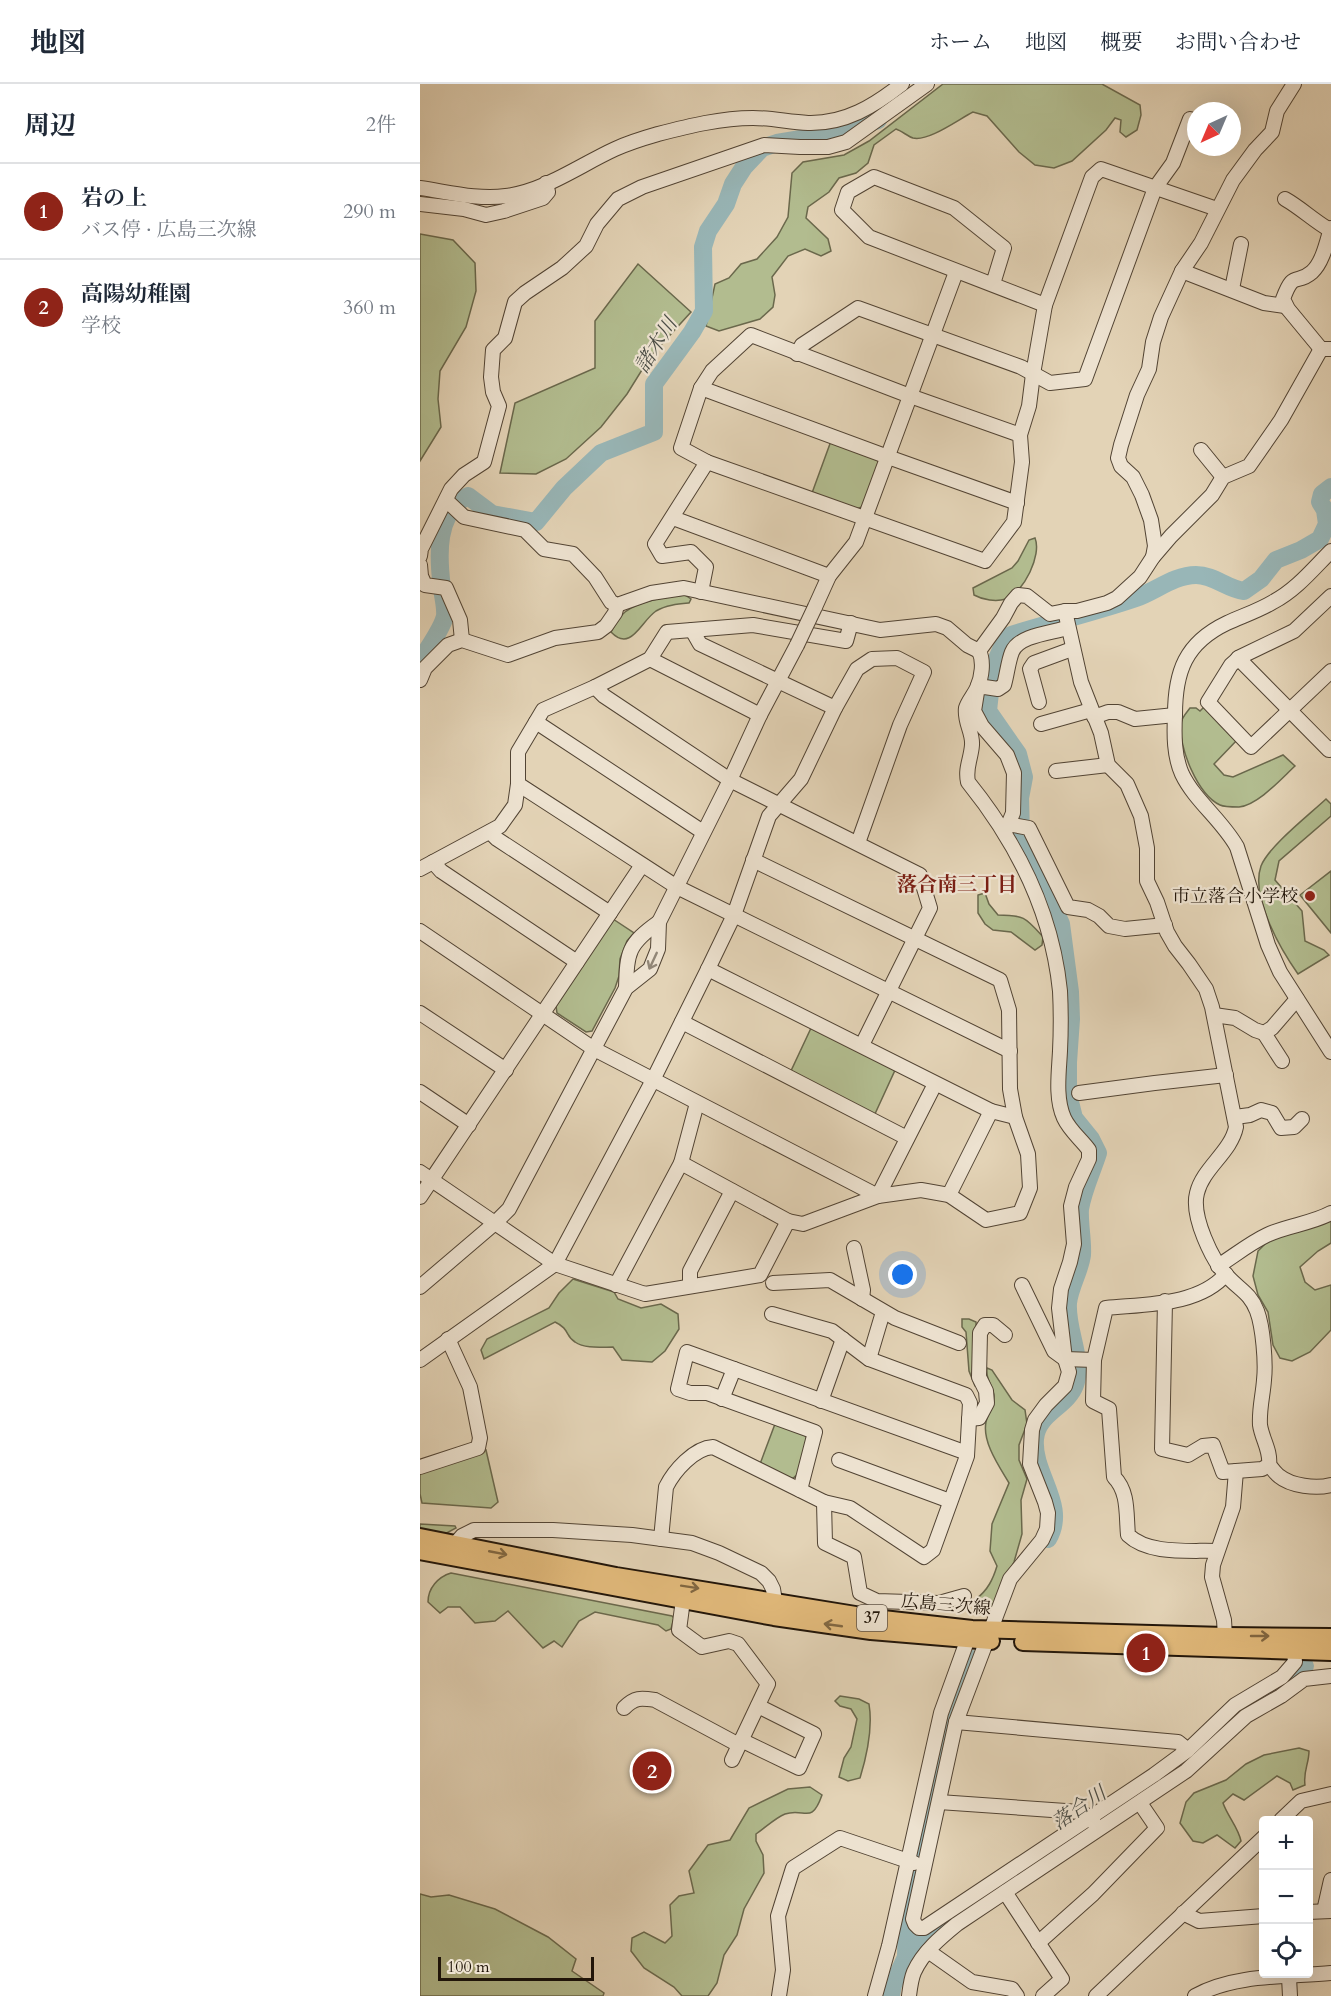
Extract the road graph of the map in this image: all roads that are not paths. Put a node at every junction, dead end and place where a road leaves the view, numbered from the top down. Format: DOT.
graph roads {
  1 [pos="903,84"];
  2 [pos="927,84"];
  3 [pos="1294,84"];
  4 [pos="1187,127"];
  5 [pos="546,183"];
  6 [pos="420,188"];
  7 [pos="1155,188"];
  8 [pos="1285,199"];
  9 [pos="420,204"];
  10 [pos="1217,209"];
  11 [pos="1331,229"];
  12 [pos="1241,244"];
  13 [pos="1182,271"];
  14 [pos="956,272"];
  15 [pos="993,284"];
  16 [pos="1232,289"];
  17 [pos="1045,304"];
  18 [pos="1285,306"];
  19 [pos="932,335"];
  20 [pos="1326,349"];
  21 [pos="797,354"];
  22 [pos="1033,375"];
  23 [pos="701,388"];
  24 [pos="910,396"];
  25 [pos="1020,435"];
  26 [pos="1201,450"];
  27 [pos="888,457"];
  28 [pos="707,462"];
  29 [pos="1223,477"];
  30 [pos="446,500"];
  31 [pos="1017,503"];
  32 [pos="673,518"];
  33 [pos="865,518"];
  34 [pos="420,551"];
  35 [pos="1331,551"];
  36 [pos="1153,557"];
  37 [pos="420,565"];
  38 [pos="829,576"];
  39 [pos="701,592"];
  40 [pos="1331,596"];
  41 [pos="617,605"];
  42 [pos="1066,620"];
  43 [pos="851,623"];
  44 [pos="692,630"];
  45 [pos="462,640"];
  46 [pos="1072,649"];
  47 [pos="979,651"];
  48 [pos="1238,658"];
  49 [pos="650,659"];
  50 [pos="1331,670"];
  51 [pos="420,680"];
  52 [pos="777,681"];
  53 [pos="594,687"];
  54 [pos="988,687"];
  55 [pos="1039,702"];
  56 [pos="835,708"];
  57 [pos="1289,710"];
  58 [pos="1092,713"];
  59 [pos="760,715"];
  60 [pos="1174,715"];
  61 [pos="536,723"];
  62 [pos="1041,724"];
  63 [pos="1331,748"];
  64 [pos="1108,765"];
  65 [pos="1056,771"];
  66 [pos="730,780"];
  67 [pos="518,784"];
  68 [pos="778,805"];
  69 [pos="1013,827"];
  70 [pos="490,832"];
  71 [pos="703,832"];
  72 [pos="858,843"];
  73 [pos="753,860"];
  74 [pos="426,865"];
  75 [pos="642,865"];
  76 [pos="677,887"];
  77 [pos="610,913"];
  78 [pos="734,915"];
  79 [pos="659,922"];
  80 [pos="1165,925"];
  81 [pos="420,931"];
  82 [pos="915,939"];
  83 [pos="578,962"];
  84 [pos="708,969"];
  85 [pos="626,988"];
  86 [pos="888,992"];
  87 [pos="1297,999"];
  88 [pos="420,1013"];
  89 [pos="543,1015"];
  90 [pos="1214,1015"];
  91 [pos="682,1022"];
  92 [pos="1264,1033"];
  93 [pos="862,1045"];
  94 [pos="594,1049"];
  95 [pos="1010,1051"];
  96 [pos="1331,1052"];
  97 [pos="1282,1061"];
  98 [pos="506,1070"];
  99 [pos="1226,1075"];
  100 [pos="653,1080"];
  101 [pos="935,1084"];
  102 [pos="420,1092"];
  103 [pos="1079,1093"];
  104 [pos="697,1103"];
  105 [pos="991,1111"];
  106 [pos="1015,1117"];
  107 [pos="1234,1117"];
  108 [pos="1302,1119"];
  109 [pos="469,1125"];
  110 [pos="907,1138"];
  111 [pos="681,1163"];
  112 [pos="426,1176"];
  113 [pos="732,1191"];
  114 [pos="949,1195"];
  115 [pos="878,1196"];
  116 [pos="420,1197"];
  117 [pos="1331,1213"];
  118 [pos="788,1221"];
  119 [pos="495,1223"];
  120 [pos="854,1248"];
  121 [pos="555,1264"];
  122 [pos="1222,1270"];
  123 [pos="773,1283"];
  124 [pos="616,1284"];
  125 [pos="1022,1285"];
  126 [pos="690,1286"];
  127 [pos="420,1287"];
  128 [pos="862,1299"];
  129 [pos="1165,1301"];
  130 [pos="883,1312"];
  131 [pos="772,1314"];
  132 [pos="1005,1335"];
  133 [pos="448,1339"];
  134 [pos="843,1339"];
  135 [pos="959,1343"];
  136 [pos="869,1359"];
  137 [pos="1072,1359"];
  138 [pos="420,1360"];
  139 [pos="1095,1360"];
  140 [pos="734,1369"];
  141 [pos="722,1399"];
  142 [pos="821,1401"];
  143 [pos="969,1419"];
  144 [pos="967,1453"];
  145 [pos="839,1460"];
  146 [pos="1269,1465"];
  147 [pos="420,1467"];
  148 [pos="1236,1471"];
  149 [pos="1331,1485"];
  150 [pos="800,1490"];
  151 [pos="824,1502"];
  152 [pos="950,1502"];
  153 [pos="420,1537"];
  154 [pos="661,1539"];
  155 [pos="455,1544"];
  156 [pos="420,1551"];
  157 [pos="1217,1551"];
  158 [pos="964,1596"];
  159 [pos="683,1600"];
  160 [pos="877,1601"];
  161 [pos="774,1609"];
  162 [pos="874,1618"];
  163 [pos="970,1634"];
  164 [pos="989,1635"];
  165 [pos="1225,1636"];
  166 [pos="1331,1637"];
  167 [pos="1293,1644"];
  168 [pos="1331,1652"];
  169 [pos="1331,1676"];
  170 [pos="758,1706"];
  171 [pos="624,1708"];
  172 [pos="956,1722"];
  173 [pos="740,1743"];
  174 [pos="1188,1750"];
  175 [pos="732,1760"];
  176 [pos="1331,1794"];
  177 [pos="939,1802"];
  178 [pos="1140,1803"];
  179 [pos="1286,1816"];
  180 [pos="1095,1824"];
  181 [pos="1259,1841"];
  182 [pos="908,1861"];
  183 [pos="925,1865"];
  184 [pos="1331,1880"];
  185 [pos="1005,1892"];
  186 [pos="1328,1911"];
  187 [pos="1313,1912"];
  188 [pos="1183,1913"];
  189 [pos="1259,1916"];
  190 [pos="1038,1943"];
  191 [pos="928,1951"];
  192 [pos="1331,1973"];
  193 [pos="1313,1975"];
  194 [pos="1277,1978"];
  195 [pos="1289,1978"];
  196 [pos="779,1996"];
  197 [pos="875,1996"];
  198 [pos="909,1996"];
  199 [pos="1017,1996"];
  200 [pos="1042,1996"];
  201 [pos="1096,1996"];
  202 [pos="1195,1996"];
  203 [pos="1290,1996"];
  1 -- 5 [label="street"];
  2 -- 30 [label="street"];
  3 -- 10 [label="street"];
  4 -- 7 [label="street"];
  5 -- 6 [label="street"];
  5 -- 9 [label="street"];
  7 -- 10 [label="street"];
  7 -- 17 [label="street"];
  7 -- 22 [label="street"];
  8 -- 11 [label="street"];
  10 -- 13 [label="street"];
  11 -- 18 [label="street"];
  12 -- 16 [label="street"];
  13 -- 16 [label="street"];
  13 -- 36 [label="street"];
  14 -- 15 [label="street"];
  14 -- 15 [label="street"];
  14 -- 19 [label="street"];
  15 -- 17 [label="street"];
  16 -- 18 [label="street"];
  17 -- 22 [label="street"];
  18 -- 20 [label="street"];
  19 -- 21 [label="street"];
  19 -- 22 [label="street"];
  19 -- 24 [label="street"];
  20 -- 29 [label="street"];
  21 -- 23 [label="street"];
  21 -- 24 [label="street"];
  22 -- 25 [label="street"];
  23 -- 27 [label="street"];
  23 -- 28 [label="street"];
  24 -- 25 [label="street"];
  24 -- 27 [label="street"];
  25 -- 31 [label="street"];
  26 -- 29 [label="street"];
  27 -- 31 [label="street"];
  27 -- 33 [label="street"];
  28 -- 32 [label="street"];
  28 -- 33 [label="street"];
  29 -- 36 [label="street"];
  30 -- 34 [label="street"];
  30 -- 41 [label="street"];
  31 -- 33 [label="street"];
  32 -- 38 [label="street"];
  32 -- 39 [label="street"];
  33 -- 38 [label="street"];
  35 -- 60 [label="street"];
  36 -- 42 [label="street"];
  37 -- 45 [label="street"];
  38 -- 52 [label="street, bridge"];
  39 -- 41 [label="street"];
  39 -- 43 [label="street"];
  40 -- 48 [label="street"];
  41 -- 45 [label="street"];
  42 -- 46 [label="street"];
  42 -- 47 [label="street"];
  42 -- 54 [label="street"];
  43 -- 44 [label="street"];
  43 -- 47 [label="street"];
  44 -- 49 [label="street"];
  44 -- 52 [label="street"];
  45 -- 51 [label="street"];
  46 -- 55 [label="street"];
  46 -- 58 [label="street"];
  47 -- 54 [label="street"];
  48 -- 57 [label="street"];
  48 -- 57 [label="street"];
  49 -- 53 [label="street"];
  49 -- 59 [label="street"];
  50 -- 57 [label="street"];
  52 -- 56 [label="street"];
  52 -- 59 [label="street"];
  53 -- 61 [label="street"];
  53 -- 66 [label="street"];
  54 -- 69 [label="street"];
  54 -- 69 [label="street"];
  56 -- 68 [label="street"];
  56 -- 72 [label="street"];
  57 -- 63 [label="street"];
  58 -- 60 [label="street"];
  58 -- 62 [label="street"];
  58 -- 64 [label="street"];
  59 -- 66 [label="street"];
  60 -- 87 [label="street"];
  61 -- 67 [label="street"];
  61 -- 71 [label="street"];
  64 -- 65 [label="street"];
  64 -- 80 [label="street"];
  66 -- 68 [label="street"];
  66 -- 71 [label="street"];
  67 -- 70 [label="street"];
  67 -- 75 [label="street"];
  68 -- 72 [label="street"];
  68 -- 73 [label="street"];
  69 -- 80 [label="street"];
  69 -- 137 [label="street"];
  70 -- 74 [label="street"];
  70 -- 77 [label="street"];
  71 -- 76 [label="street"];
  72 -- 82 [label="street"];
  73 -- 78 [label="street"];
  73 -- 82 [label="street"];
  74 -- 83 [label="street"];
  75 -- 76 [label="street"];
  75 -- 77 [label="street"];
  76 -- 78 [label="street"];
  76 -- 79 [label="street"];
  77 -- 83 [label="street"];
  78 -- 84 [label="street"];
  78 -- 86 [label="street"];
  79 -- 85 [label="street"];
  79 -- 85 [label="street, one-way"];
  80 -- 90 [label="street"];
  81 -- 89 [label="street"];
  82 -- 86 [label="street"];
  82 -- 95 [label="street"];
  83 -- 89 [label="street"];
  84 -- 91 [label="street"];
  84 -- 93 [label="street"];
  85 -- 94 [label="street"];
  86 -- 93 [label="street"];
  86 -- 95 [label="street"];
  87 -- 92 [label="street"];
  87 -- 96 [label="street"];
  88 -- 98 [label="street"];
  89 -- 94 [label="street"];
  89 -- 98 [label="street"];
  90 -- 92 [label="street"];
  90 -- 99 [label="street"];
  91 -- 100 [label="street"];
  91 -- 110 [label="street"];
  92 -- 97 [label="street"];
  93 -- 101 [label="street"];
  94 -- 100 [label="street"];
  94 -- 119 [label="street"];
  95 -- 106 [label="street"];
  98 -- 109 [label="street"];
  99 -- 103 [label="street"];
  99 -- 107 [label="street"];
  100 -- 104 [label="street"];
  100 -- 121 [label="street"];
  101 -- 105 [label="street"];
  101 -- 110 [label="street"];
  102 -- 109 [label="street"];
  104 -- 111 [label="street"];
  104 -- 115 [label="street"];
  105 -- 106 [label="street"];
  105 -- 114 [label="street"];
  106 -- 114 [label="street"];
  107 -- 108 [label="street"];
  107 -- 122 [label="street"];
  109 -- 112 [label="street"];
  110 -- 115 [label="street"];
  111 -- 113 [label="street"];
  111 -- 124 [label="street"];
  112 -- 116 [label="street"];
  112 -- 119 [label="street"];
  113 -- 118 [label="street"];
  113 -- 126 [label="street"];
  114 -- 115 [label="street"];
  115 -- 118 [label="street"];
  117 -- 122 [label="street"];
  118 -- 126 [label="street"];
  119 -- 121 [label="street"];
  119 -- 127 [label="street"];
  120 -- 128 [label="street"];
  121 -- 124 [label="street"];
  121 -- 133 [label="street"];
  122 -- 129 [label="street"];
  122 -- 146 [label="street"];
  123 -- 128 [label="street"];
  124 -- 126 [label="street"];
  125 -- 137 [label="street"];
  128 -- 130 [label="street"];
  129 -- 139 [label="street"];
  129 -- 148 [label="street"];
  130 -- 135 [label="street"];
  130 -- 136 [label="street"];
  131 -- 134 [label="street"];
  132 -- 143 [label="street"];
  133 -- 138 [label="street"];
  133 -- 147 [label="street"];
  134 -- 136 [label="street"];
  134 -- 142 [label="street"];
  136 -- 143 [label="street"];
  137 -- 139 [label="street"];
  137 -- 164 [label="street"];
  139 -- 157 [label="street"];
  140 -- 141 [label="street"];
  140 -- 141 [label="street"];
  140 -- 142 [label="street"];
  141 -- 150 [label="street"];
  142 -- 144 [label="street"];
  143 -- 144 [label="street"];
  144 -- 152 [label="street"];
  145 -- 152 [label="street"];
  146 -- 148 [label="street"];
  146 -- 149 [label="street"];
  148 -- 157 [label="street"];
  150 -- 151 [label="street"];
  150 -- 154 [label="street"];
  151 -- 152 [label="street"];
  151 -- 160 [label="street"];
  153 -- 155 [label="main road, 広島三次線 / 37"];
  154 -- 155 [label="street"];
  154 -- 161 [label="street"];
  155 -- 161 [label="main road, 広島三次線 / 37, one-way"];
  156 -- 159 [label="main road, 広島三次線 / 37"];
  157 -- 165 [label="street"];
  158 -- 160 [label="street"];
  159 -- 161 [label="main road, 広島三次線 / 37"];
  159 -- 170 [label="street"];
  160 -- 162 [label="street"];
  161 -- 162 [label="main road, 広島三次線 / 37"];
  163 -- 161 [label="main road, 広島三次線 / 37, one-way"];
  162 -- 163 [label="main road, 広島三次線 / 37"];
  163 -- 164 [label="main road, 広島三次線 / 37"];
  163 -- 182 [label="street"];
  164 -- 165 [label="main road, 広島三次線 / 37"];
  164 -- 167 [label="main road, 広島三次線 / 37"];
  164 -- 172 [label="street"];
  165 -- 167 [label="main road, 広島三次線 / 37, one-way"];
  166 -- 167 [label="main road, 広島三次線 / 37"];
  167 -- 168 [label="main road, 広島三次線 / 37"];
  167 -- 174 [label="street"];
  169 -- 178 [label="street"];
  170 -- 173 [label="street"];
  170 -- 173 [label="street"];
  171 -- 173 [label="street"];
  172 -- 174 [label="street"];
  172 -- 177 [label="street"];
  173 -- 175 [label="street"];
  174 -- 180 [label="street"];
  176 -- 179 [label="street"];
  177 -- 180 [label="street"];
  177 -- 183 [label="street"];
  178 -- 180 [label="street"];
  178 -- 190 [label="street"];
  180 -- 183 [label="street"];
  180 -- 185 [label="street"];
  181 -- 188 [label="street"];
  182 -- 183 [label="street"];
  182 -- 196 [label="street"];
  182 -- 197 [label="street"];
  184 -- 186 [label="street"];
  185 -- 190 [label="street"];
  185 -- 191 [label="street"];
  186 -- 187 [label="street"];
  188 -- 189 [label="street"];
  188 -- 201 [label="street"];
  190 -- 200 [label="street"];
  191 -- 198 [label="street"];
  191 -- 199 [label="street"];
  192 -- 193 [label="street"];
  194 -- 202 [label="street"];
  195 -- 203 [label="street"];
}
